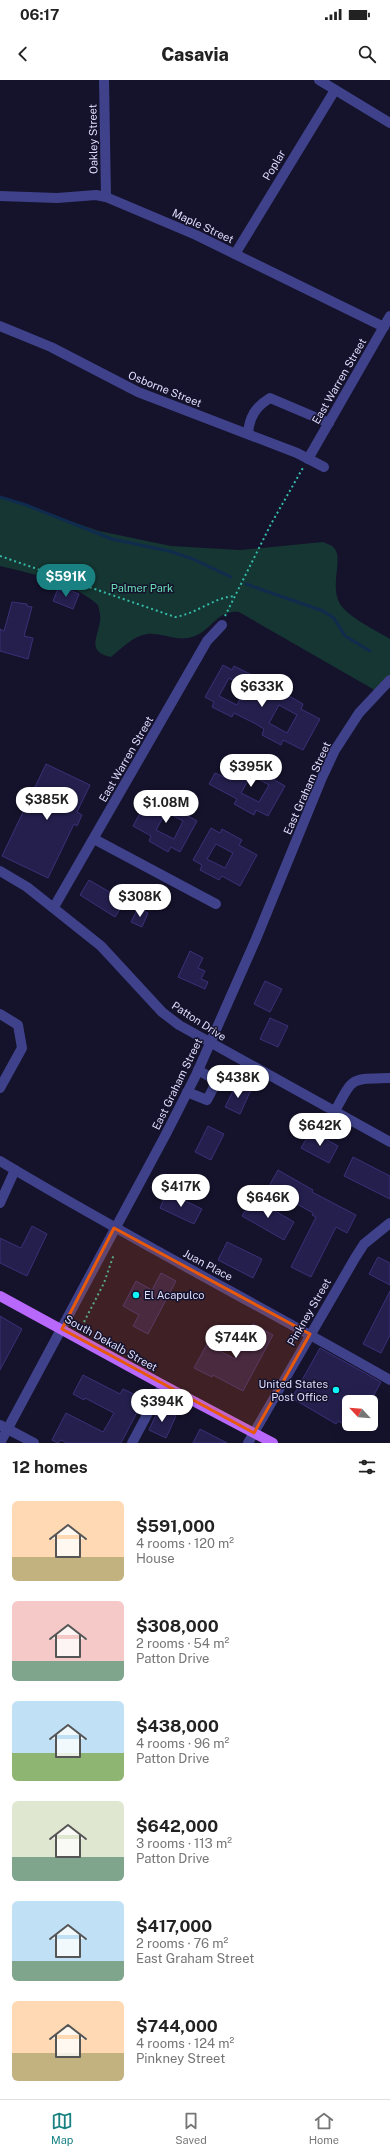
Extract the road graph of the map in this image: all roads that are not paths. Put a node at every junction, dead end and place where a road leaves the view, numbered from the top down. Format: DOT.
graph roads {
  1 [pos="104,80"];
  2 [pos="319,80"];
  3 [pos="335,90"];
  4 [pos="390,123"];
  5 [pos="0,196"];
  6 [pos="106,197"];
  7 [pos="235,254"];
  8 [pos="390,316"];
  9 [pos="0,326"];
  10 [pos="384,327"];
  11 [pos="328,423"];
  12 [pos="248,434"];
  13 [pos="308,459"];
  14 [pos="324,467"];
  15 [pos="222,625"];
  16 [pos="390,680"];
  17 [pos="94,839"];
  18 [pos="0,870"];
  19 [pos="216,904"];
  20 [pos="54,908"];
  21 [pos="0,1014"];
  22 [pos="210,1044"];
  23 [pos="198,1070"];
  24 [pos="389,1078"];
  25 [pos="0,1088"];
  26 [pos="188,1092"];
  27 [pos="335,1111"];
  28 [pos="390,1142"];
  29 [pos="0,1161"];
  30 [pos="15,1170"];
  31 [pos="0,1203"];
  32 [pos="390,1223"];
  33 [pos="114,1228"];
  34 [pos="0,1296"];
  35 [pos="62,1329"];
  36 [pos="310,1334"];
  37 [pos="390,1380"];
  38 [pos="163,1385"];
  39 [pos="4,1427"];
  40 [pos="254,1433"];
  41 [pos="0,1443"];
  42 [pos="34,1443"];
  43 [pos="132,1443"];
  44 [pos="248,1443"];
  45 [pos="274,1443"];
  1 -- 6 [label="street, Oakley Street"];
  2 -- 3 [label="street"];
  3 -- 4 [label="street"];
  3 -- 7 [label="street, Poplar"];
  5 -- 6 [label="street, Maple Street"];
  6 -- 7 [label="street, Maple Street"];
  7 -- 10 [label="street, Maple Street"];
  8 -- 10 [label="street, East Warren Street"];
  9 -- 12 [label="street, Osborne Street"];
  10 -- 11 [label="street, East Warren Street"];
  11 -- 12 [label="street"];
  11 -- 13 [label="street, East Warren Street"];
  12 -- 13 [label="street, Osborne Street"];
  13 -- 14 [label="street, Osborne Street"];
  15 -- 17 [label="street, East Warren Street"];
  16 -- 22 [label="street, East Graham Street"];
  17 -- 19 [label="street"];
  17 -- 20 [label="street, East Warren Street"];
  18 -- 20 [label="street, Patton Drive"];
  20 -- 22 [label="street, Patton Drive"];
  21 -- 25 [label="street"];
  22 -- 23 [label="street, East Graham Street"];
  22 -- 27 [label="street, Patton Drive"];
  23 -- 26 [label="street, East Graham Street"];
  23 -- 26 [label="street"];
  24 -- 27 [label="street"];
  26 -- 33 [label="street, East Graham Street"];
  27 -- 28 [label="street, Patton Drive"];
  29 -- 30 [label="street, Juan Place"];
  30 -- 31 [label="street"];
  30 -- 33 [label="street, Juan Place"];
  32 -- 36 [label="street, Pinkney Street"];
  33 -- 35 [label="street, East Graham Street"];
  33 -- 36 [label="street, Juan Place"];
  34 -- 35 [label="main road, South Dekalb Street"];
  35 -- 38 [label="main road, South Dekalb Street"];
  35 -- 39 [label="street, East Graham Street"];
  36 -- 37 [label="street, Juan Place"];
  36 -- 40 [label="street, Pinkney Street"];
  38 -- 40 [label="main road, South Dekalb Street"];
  38 -- 43 [label="street"];
  39 -- 41 [label="street, East Graham Street"];
  39 -- 42 [label="street"];
  40 -- 44 [label="street, Pinkney Street"];
  40 -- 45 [label="main road, South Dekalb Street"];
}
